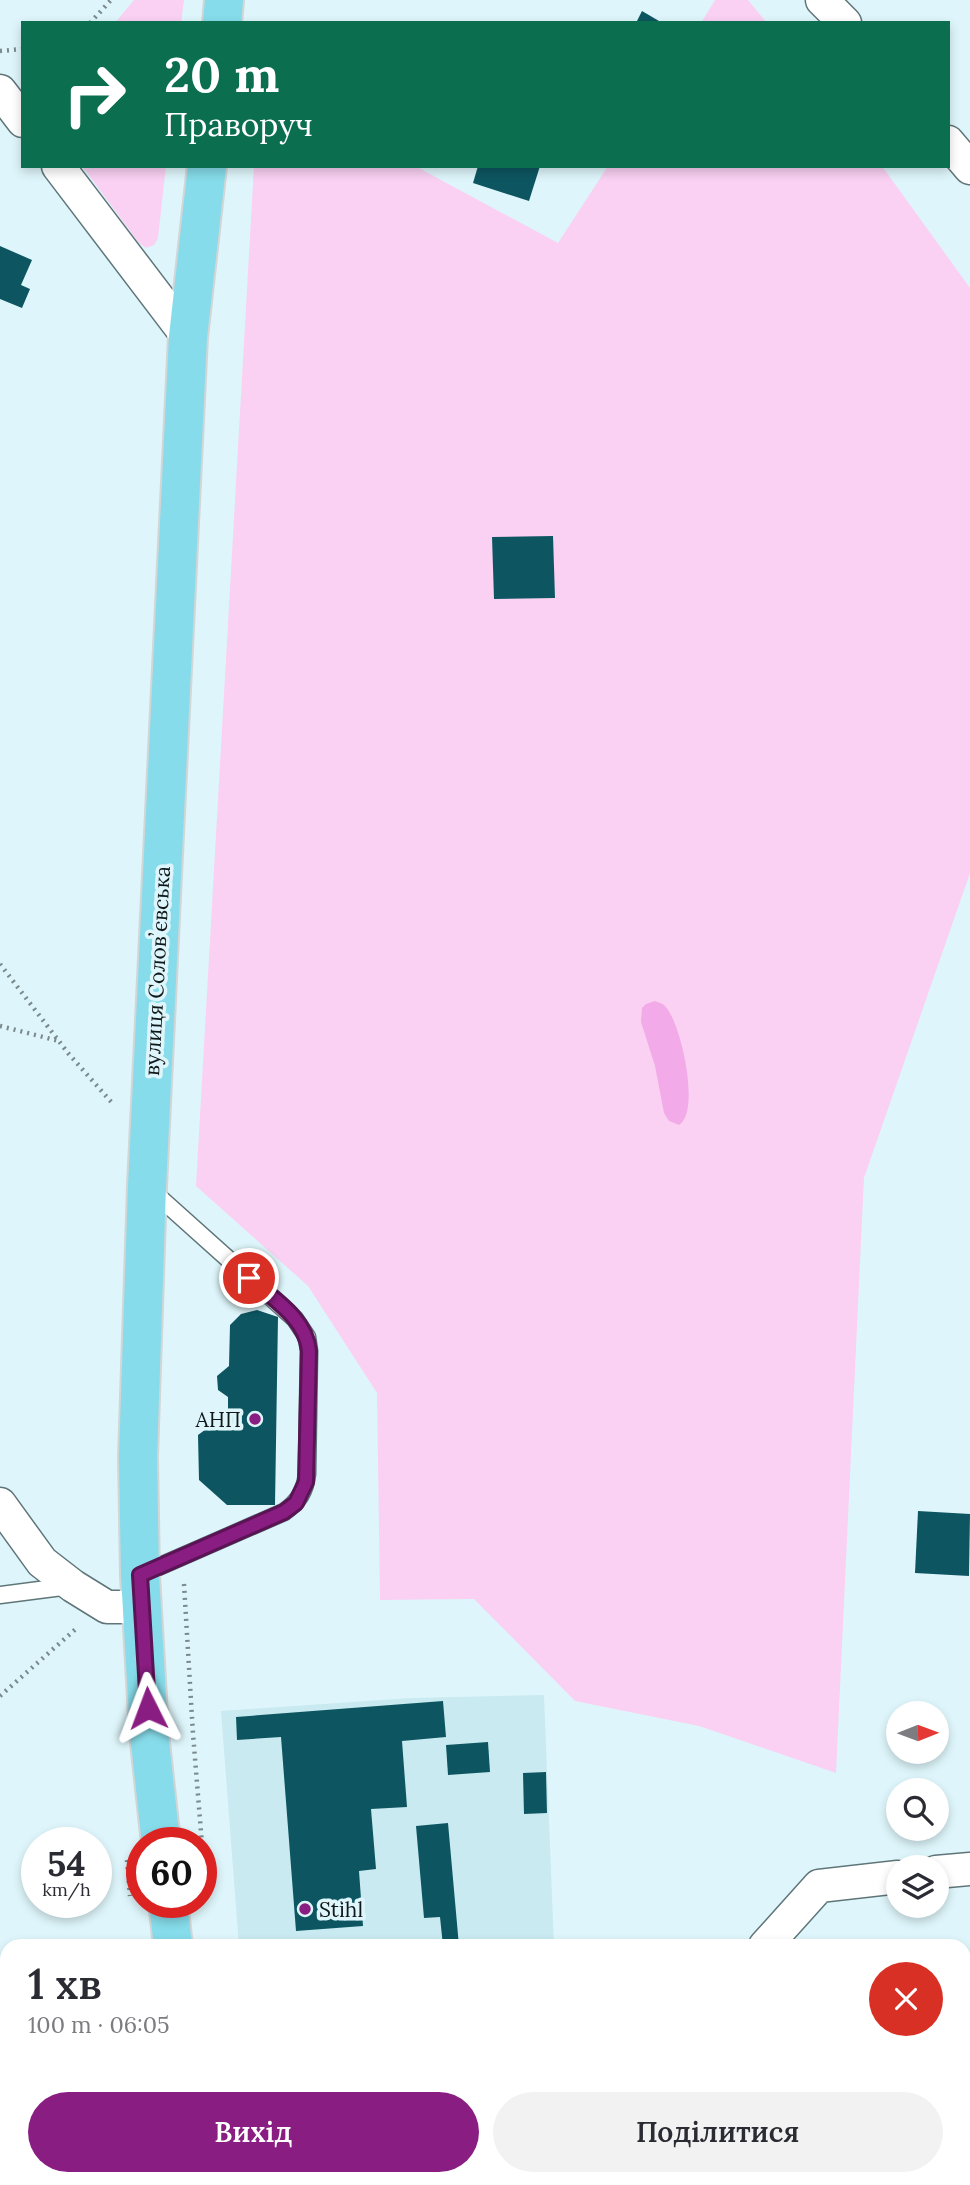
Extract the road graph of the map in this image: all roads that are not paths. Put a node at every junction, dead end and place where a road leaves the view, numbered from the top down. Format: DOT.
graph roads {
  1 [pos="224,0"];
  2 [pos="822,0"];
  3 [pos="222,21"];
  4 [pos="843,21"];
  5 [pos="0,91"];
  6 [pos="21,118"];
  7 [pos="950,144"];
  8 [pos="60,168"];
  9 [pos="206,168"];
  10 [pos="970,168"];
  11 [pos="188,337"];
  12 [pos="147,1186"];
  13 [pos="0,1504"];
  14 [pos="73,1586"];
  15 [pos="0,1595"];
  16 [pos="130,1596"];
  17 [pos="159,1827"];
  18 [pos="970,1869"];
  19 [pos="949,1871"];
  20 [pos="886,1878"];
  21 [pos="170,1918"];
  22 [pos="172,1939"];
  23 [pos="771,1939"];
  1 -- 3 [label="main road"];
  2 -- 4 [label="street"];
  5 -- 6 [label="street"];
  7 -- 10 [label="street"];
  8 -- 11 [label="street"];
  9 -- 11 [label="main road, вулиця Соловʼєвська"];
  11 -- 12 [label="main road, вулиця Соловʼєвська"];
  12 -- 16 [label="main road, вулиця Соловʼєвська"];
  12 -- 16 [label="lane"];
  13 -- 14 [label="street"];
  14 -- 15 [label="lane"];
  14 -- 16 [label="street"];
  16 -- 17 [label="main road, вулиця Соловʼєвська"];
  18 -- 19 [label="street"];
  20 -- 23 [label="street"];
  21 -- 22 [label="main road"];
}
